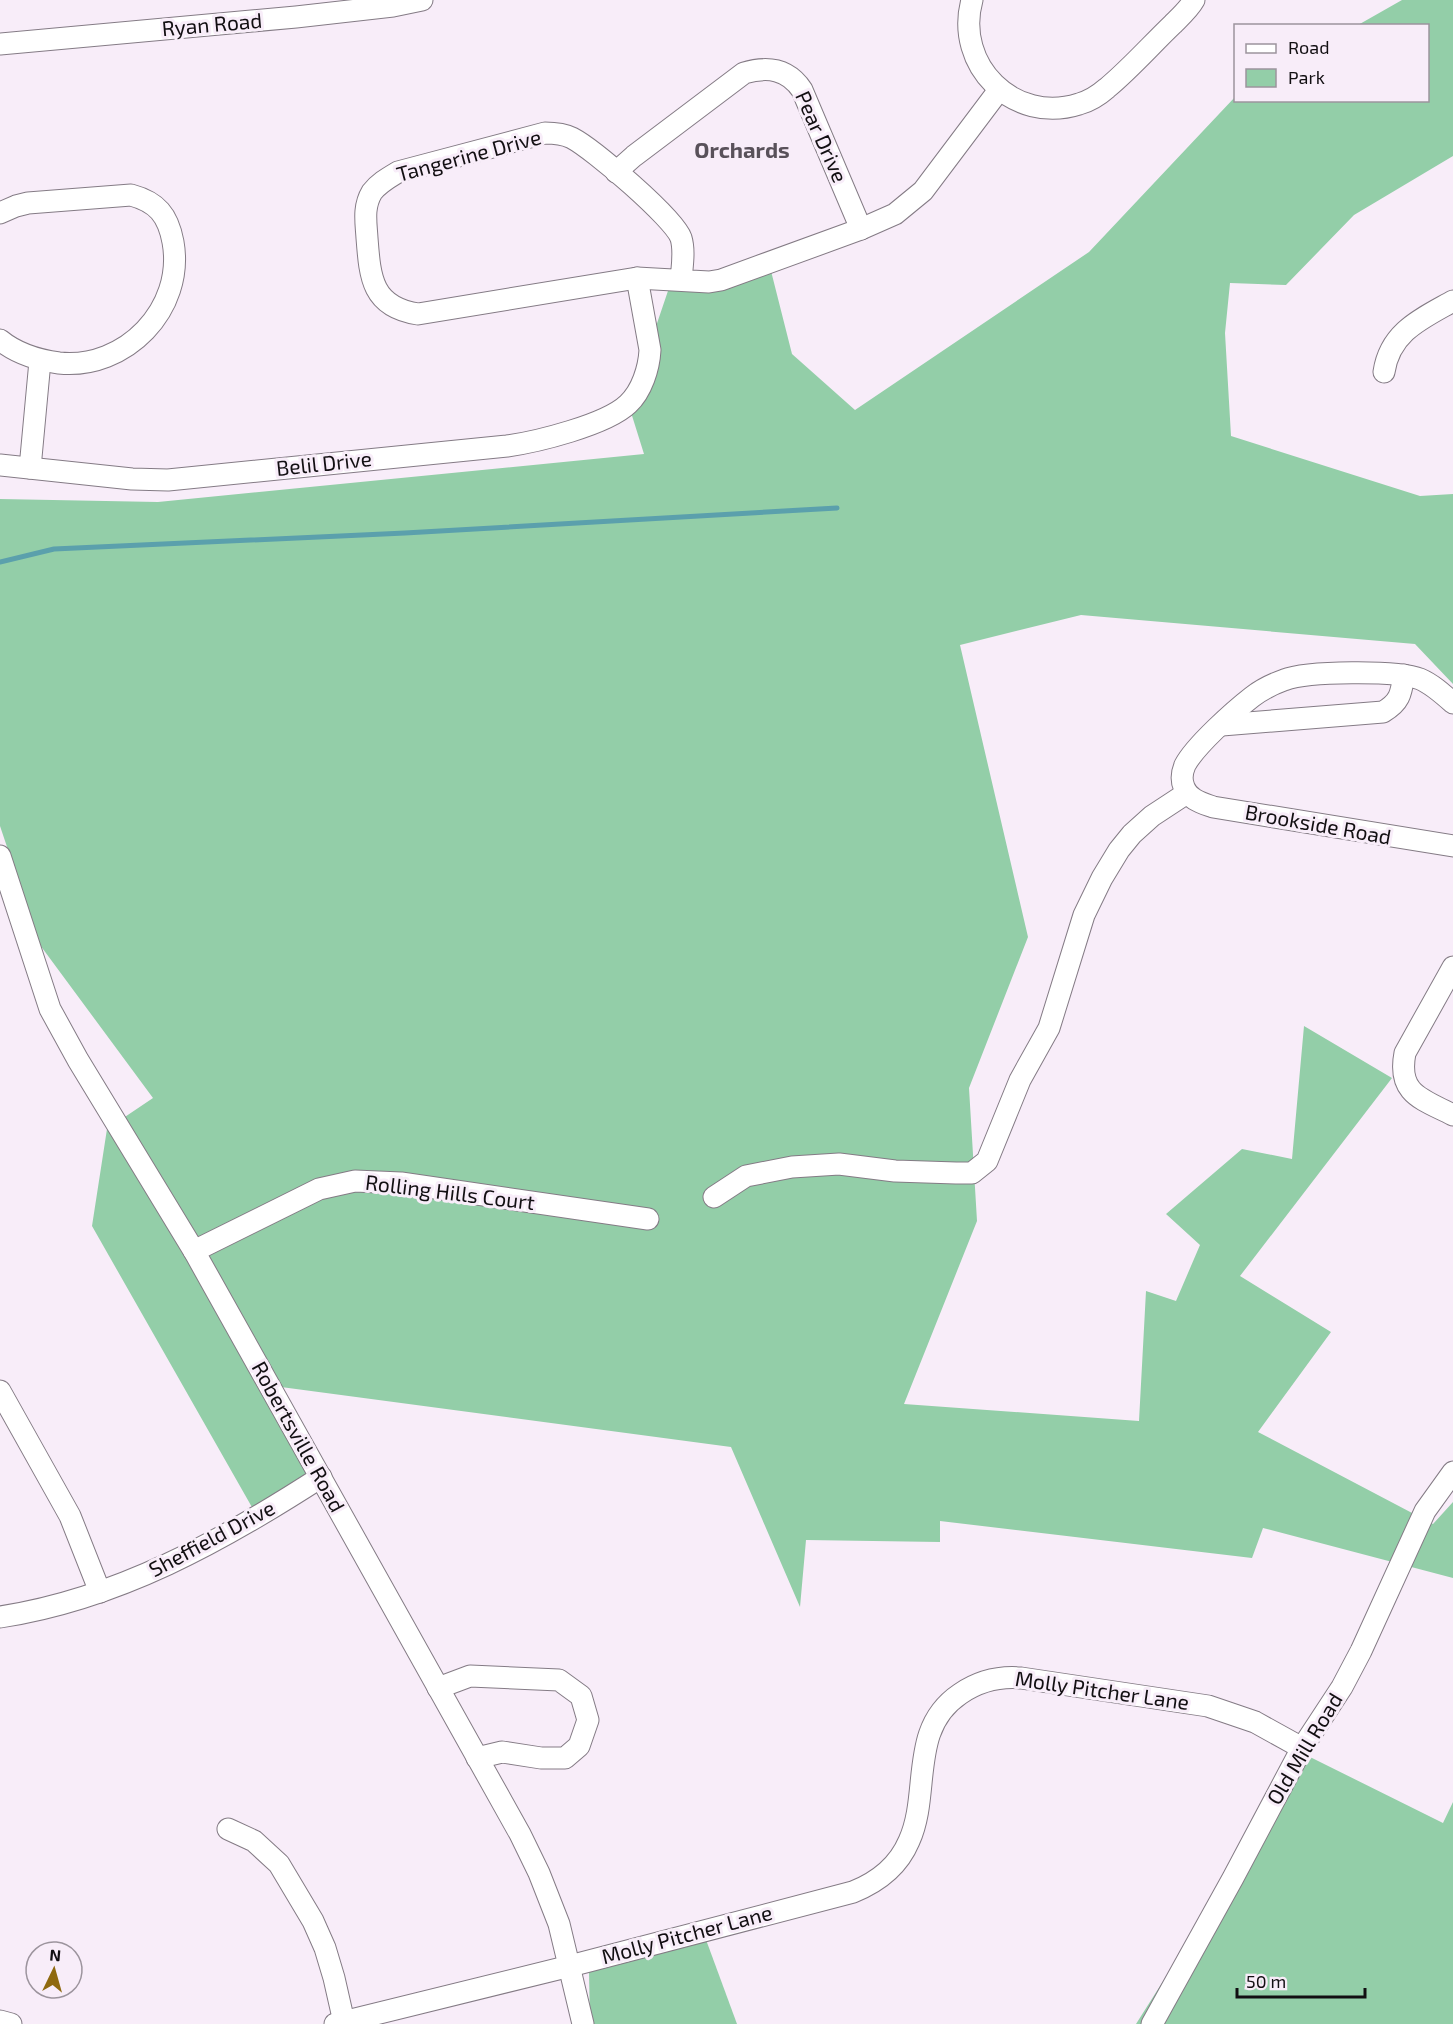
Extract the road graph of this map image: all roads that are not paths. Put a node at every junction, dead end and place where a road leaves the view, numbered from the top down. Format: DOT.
graph roads {
  1 [pos="422,0"];
  2 [pos="972,0"];
  3 [pos="1194,0"];
  4 [pos="0,44"];
  5 [pos="999,90"];
  6 [pos="616,172"];
  7 [pos="0,213"];
  8 [pos="861,229"];
  9 [pos="637,278"];
  10 [pos="674,279"];
  11 [pos="1453,301"];
  12 [pos="0,340"];
  13 [pos="40,361"];
  14 [pos="1384,372"];
  15 [pos="0,465"];
  16 [pos="30,468"];
  17 [pos="1404,675"];
  18 [pos="1453,703"];
  19 [pos="1222,725"];
  20 [pos="1187,793"];
  21 [pos="1453,846"];
  22 [pos="0,856"];
  23 [pos="1453,967"];
  24 [pos="1453,1115"];
  25 [pos="714,1197"];
  26 [pos="648,1219"];
  27 [pos="194,1251"];
  28 [pos="0,1391"];
  29 [pos="1453,1472"];
  30 [pos="321,1478"];
  31 [pos="100,1592"];
  32 [pos="0,1617"];
  33 [pos="438,1688"];
  34 [pos="1302,1748"];
  35 [pos="477,1758"];
  36 [pos="228,1829"];
  37 [pos="570,1966"];
  38 [pos="0,2021"];
  39 [pos="340,2023"];
  40 [pos="11,2024"];
  41 [pos="583,2024"];
  42 [pos="1152,2024"];
  1 -- 4 [label="street, Ryan Road"];
  2 -- 5 [label="street"];
  3 -- 5 [label="street"];
  5 -- 8 [label="street"];
  6 -- 8 [label="street, Pear Drive"];
  6 -- 9 [label="street, Tangerine Drive"];
  6 -- 10 [label="street, Tangerine Drive"];
  7 -- 13 [label="street"];
  8 -- 10 [label="street"];
  9 -- 10 [label="street, Tangerine Drive"];
  9 -- 16 [label="street, Belil Drive"];
  11 -- 14 [label="street"];
  12 -- 13 [label="street"];
  13 -- 16 [label="street"];
  15 -- 16 [label="street, Belil Drive"];
  17 -- 18 [label="street"];
  17 -- 19 [label="street"];
  17 -- 19 [label="street"];
  19 -- 20 [label="street"];
  20 -- 21 [label="street, Brookside Road"];
  20 -- 25 [label="street"];
  22 -- 27 [label="street, Robertsville Road"];
  23 -- 24 [label="street"];
  26 -- 27 [label="street, Rolling Hills Court"];
  27 -- 30 [label="street, Robertsville Road"];
  28 -- 31 [label="street"];
  29 -- 34 [label="street, Old Mill Road"];
  30 -- 31 [label="street, Sheffield Drive"];
  30 -- 33 [label="street, Robertsville Road"];
  31 -- 32 [label="street, Sheffield Drive"];
  33 -- 35 [label="street, Robertsville Road"];
  33 -- 35 [label="street"];
  34 -- 37 [label="street, Molly Pitcher Lane"];
  34 -- 42 [label="street, Old Mill Road"];
  35 -- 37 [label="street, Robertsville Road"];
  36 -- 39 [label="street"];
  37 -- 39 [label="street, Molly Pitcher Lane"];
  37 -- 41 [label="street, Robertsville Road"];
  38 -- 40 [label="street"];
}
